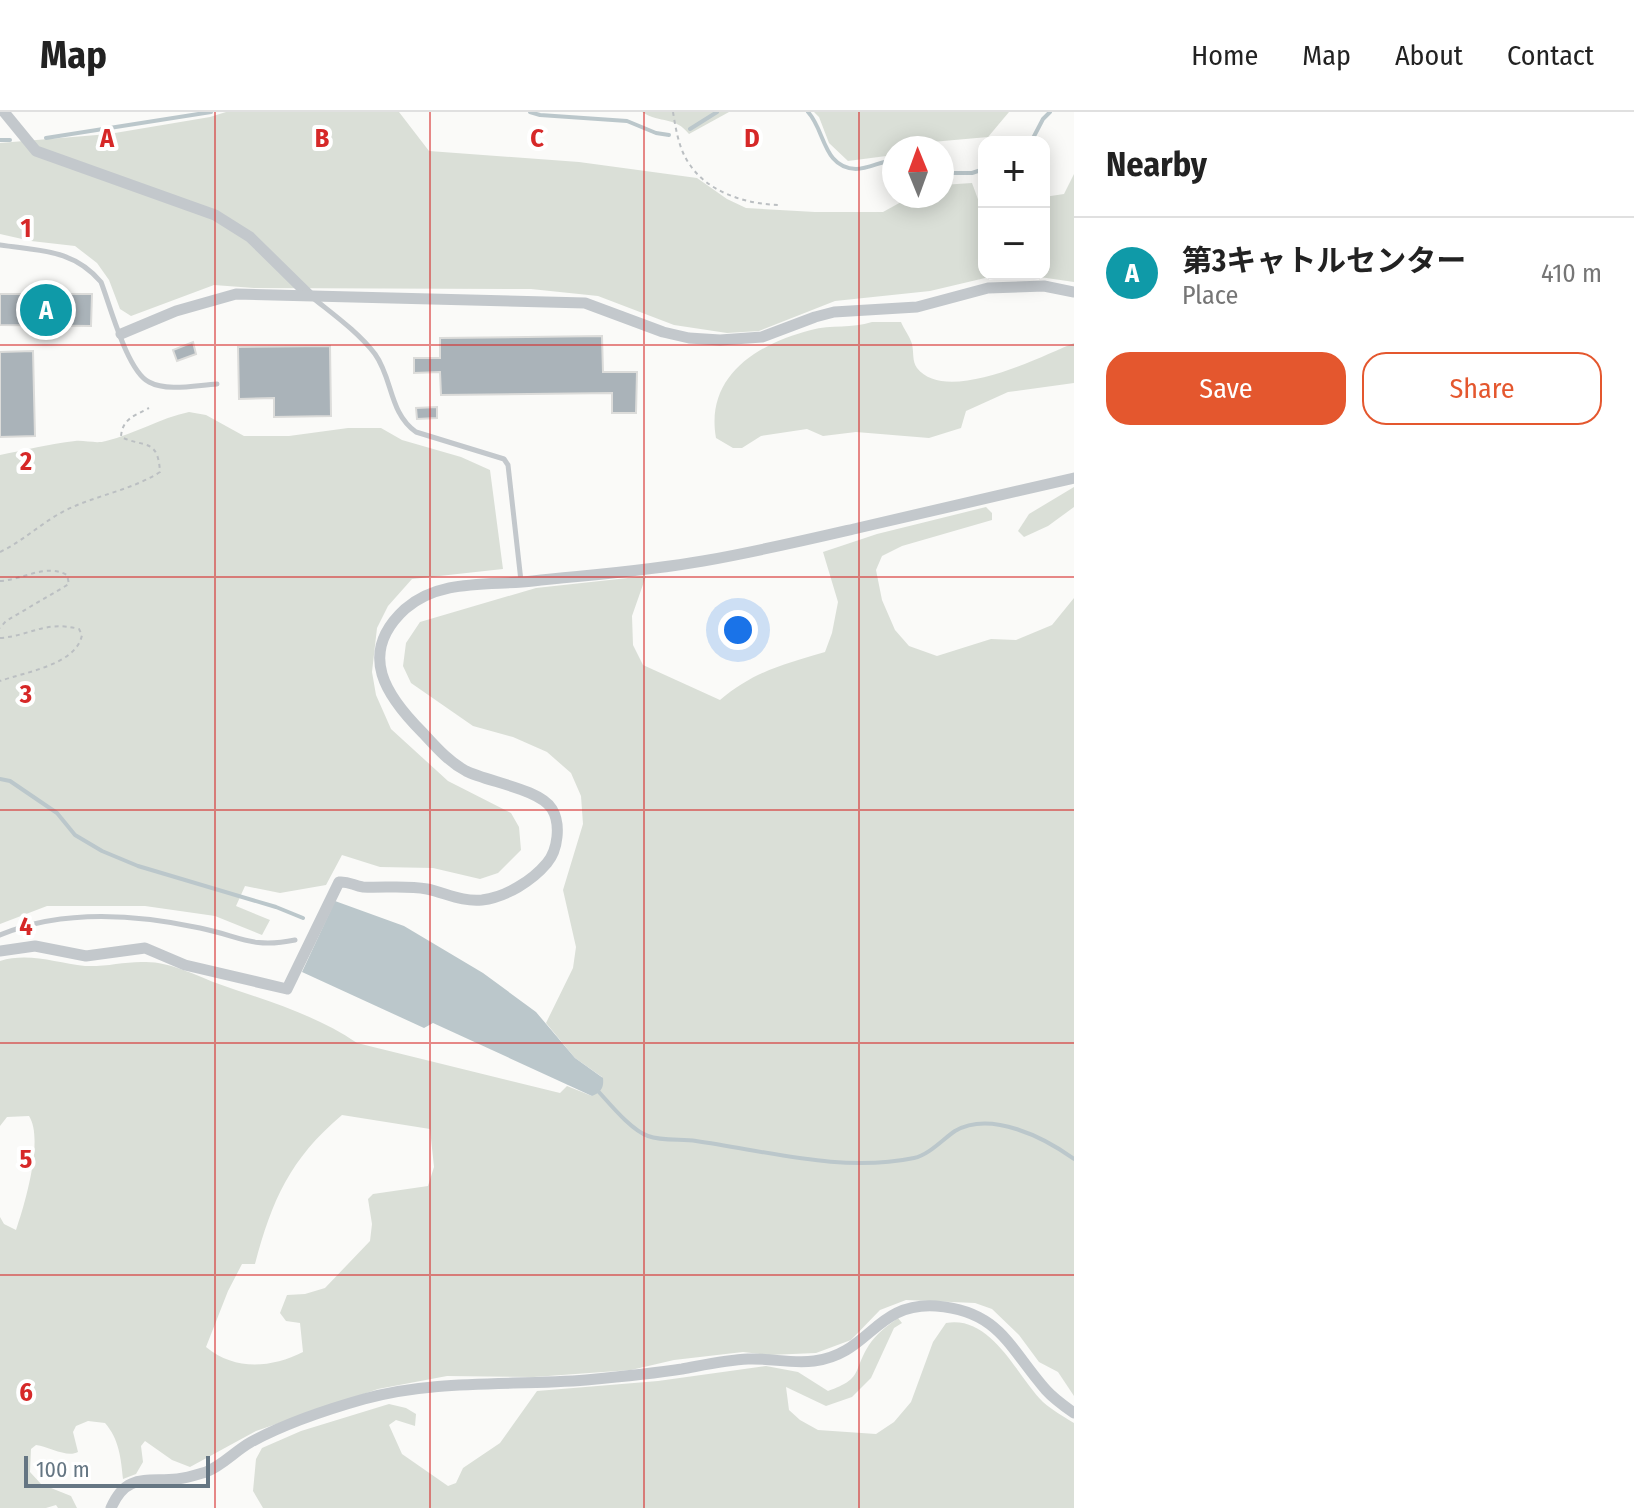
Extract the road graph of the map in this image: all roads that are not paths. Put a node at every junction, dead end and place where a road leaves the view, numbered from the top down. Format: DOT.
graph roads {
  1 [pos="4,112"];
  2 [pos="0,245"];
  3 [pos="1074,292"];
  4 [pos="309,295"];
  5 [pos="121,334"];
  6 [pos="217,384"];
  7 [pos="1074,478"];
  8 [pos="521,582"];
  9 [pos="0,935"];
  10 [pos="295,940"];
  11 [pos="0,951"];
  12 [pos="1074,1413"];
  13 [pos="111,1508"];
  1 -- 4 [label="street"];
  2 -- 5 [label="lane"];
  3 -- 4 [label="street"];
  4 -- 5 [label="street"];
  4 -- 8 [label="lane"];
  5 -- 6 [label="lane"];
  7 -- 8 [label="street"];
  8 -- 11 [label="street"];
  9 -- 10 [label="lane"];
  12 -- 13 [label="street"];
}
